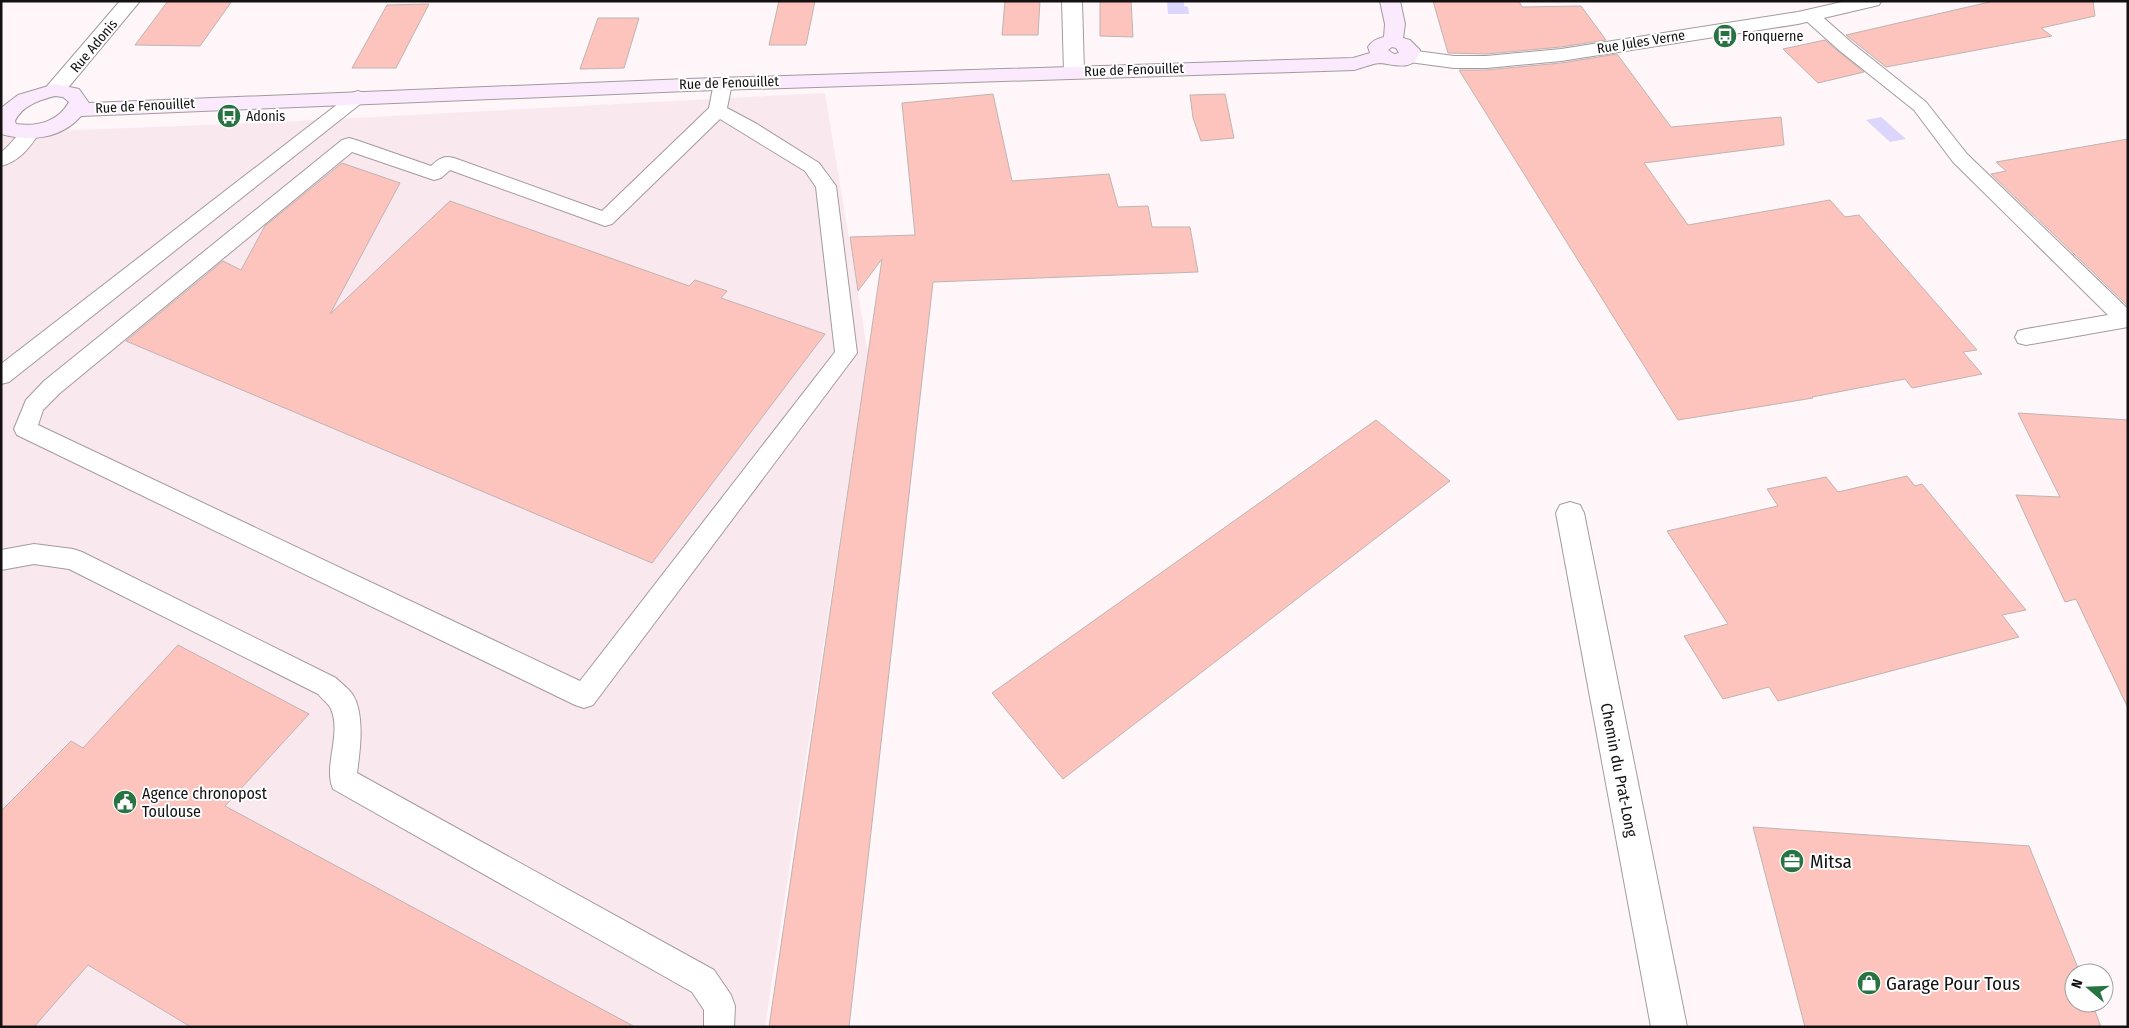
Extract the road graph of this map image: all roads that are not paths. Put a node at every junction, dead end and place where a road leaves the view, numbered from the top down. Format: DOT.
graph roads {
  1 [pos="131,1"];
  2 [pos="1072,1"];
  3 [pos="1390,1"];
  4 [pos="1782,1"];
  5 [pos="1872,1"];
  6 [pos="1804,16"];
  7 [pos="1387,49"];
  8 [pos="1409,56"];
  9 [pos="1074,72"];
  10 [pos="723,83"];
  11 [pos="55,90"];
  12 [pos="358,97"];
  13 [pos="76,110"];
  14 [pos="718,110"];
  15 [pos="4,112"];
  16 [pos="31,132"];
  17 [pos="1,160"];
  18 [pos="2026,337"];
  19 [pos="1,376"];
  20 [pos="1570,513"];
  21 [pos="1,560"];
  22 [pos="718,1027"];
  23 [pos="1669,1027"];
  1 -- 11 [label="street, Rue Adonis"];
  2 -- 9 [label="street"];
  3 -- 7 [label="street"];
  4 -- 6 [label="street"];
  5 -- 6 [label="street, Rue Jules Verne"];
  6 -- 8 [label="street, Rue Jules Verne"];
  6 -- 18 [label="lane"];
  7 -- 8 [label="street, Rue de Fenouillet"];
  7 -- 9 [label="street, Rue de Fenouillet"];
  9 -- 10 [label="street, Rue de Fenouillet"];
  10 -- 12 [label="street, Rue de Fenouillet"];
  10 -- 14 [label="lane"];
  11 -- 13 [label="street"];
  11 -- 15 [label="street"];
  12 -- 13 [label="street, Rue de Fenouillet"];
  12 -- 19 [label="lane"];
  13 -- 16 [label="street"];
  14 -- 14 [label="lane"];
  15 -- 16 [label="street"];
  16 -- 17 [label="lane"];
  20 -- 23 [label="street, Chemin du Prat-Long"];
  21 -- 22 [label="lane"];
}
